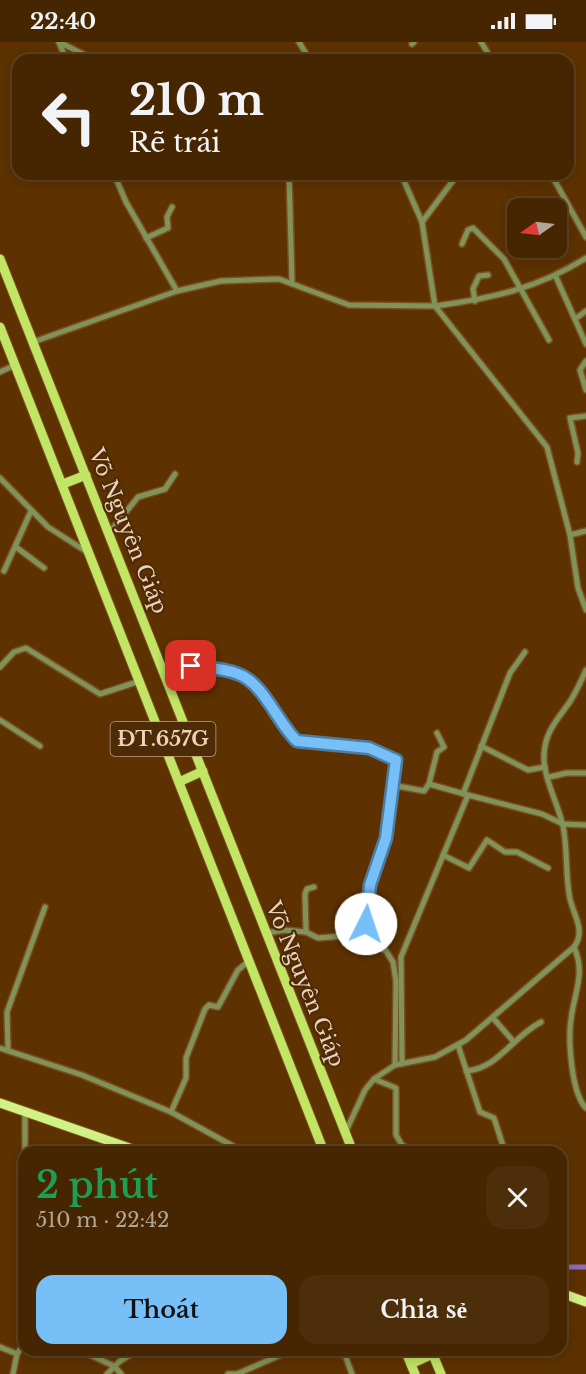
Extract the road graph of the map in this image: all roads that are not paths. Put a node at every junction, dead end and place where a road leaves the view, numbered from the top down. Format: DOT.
graph roads {
  1 [pos="59,42"];
  2 [pos="83,54"];
  3 [pos="117,180"];
  4 [pos="289,180"];
  5 [pos="404,180"];
  6 [pos="454,180"];
  7 [pos="554,180"];
  8 [pos="172,207"];
  9 [pos="422,222"];
  10 [pos="586,237"];
  11 [pos="147,238"];
  12 [pos="462,244"];
  13 [pos="586,258"];
  14 [pos="0,259"];
  15 [pos="489,275"];
  16 [pos="556,277"];
  17 [pos="292,282"];
  18 [pos="523,290"];
  19 [pos="177,291"];
  20 [pos="475,301"];
  21 [pos="435,306"];
  22 [pos="586,311"];
  23 [pos="575,319"];
  24 [pos="0,327"];
  25 [pos="549,340"];
  26 [pos="33,342"];
  27 [pos="586,344"];
  28 [pos="586,362"];
  29 [pos="15,365"];
  30 [pos="0,372"];
  31 [pos="586,390"];
  32 [pos="586,416"];
  33 [pos="577,462"];
  34 [pos="86,474"];
  35 [pos="175,474"];
  36 [pos="0,478"];
  37 [pos="63,484"];
  38 [pos="31,511"];
  39 [pos="586,531"];
  40 [pos="109,533"];
  41 [pos="570,535"];
  42 [pos="16,548"];
  43 [pos="92,556"];
  44 [pos="44,568"];
  45 [pos="4,571"];
  46 [pos="577,583"];
  47 [pos="586,586"];
  48 [pos="586,610"];
  49 [pos="525,652"];
  50 [pos="0,667"];
  51 [pos="586,670"];
  52 [pos="164,673"];
  53 [pos="140,681"];
  54 [pos="0,720"];
  55 [pos="437,733"];
  56 [pos="40,746"];
  57 [pos="481,746"];
  58 [pos="544,767"];
  59 [pos="203,771"];
  60 [pos="586,773"];
  61 [pos="549,777"];
  62 [pos="179,782"];
  63 [pos="429,784"];
  64 [pos="392,785"];
  65 [pos="466,795"];
  66 [pos="562,824"];
  67 [pos="586,825"];
  68 [pos="443,855"];
  69 [pos="548,868"];
  70 [pos="314,886"];
  71 [pos="45,907"];
  72 [pos="306,932"];
  73 [pos="266,933"];
  74 [pos="586,938"];
  75 [pos="579,939"];
  76 [pos="366,941"];
  77 [pos="574,947"];
  78 [pos="250,960"];
  79 [pos="494,1018"];
  80 [pos="541,1022"];
  81 [pos="513,1041"];
  82 [pos="458,1045"];
  83 [pos="0,1047"];
  84 [pos="8,1049"];
  85 [pos="398,1065"];
  86 [pos="466,1071"];
  87 [pos="374,1079"];
  88 [pos="0,1103"];
  89 [pos="586,1108"];
  90 [pos="25,1112"];
  91 [pos="171,1113"];
  92 [pos="345,1132"];
  93 [pos="25,1146"];
  94 [pos="124,1146"];
  95 [pos="233,1146"];
  96 [pos="322,1146"];
  97 [pos="351,1146"];
  98 [pos="402,1146"];
  99 [pos="504,1146"];
  100 [pos="567,1295"];
  101 [pos="586,1302"];
  102 [pos="0,1347"];
  103 [pos="17,1354"];
  104 [pos="95,1356"];
  105 [pos="129,1356"];
  106 [pos="278,1356"];
  107 [pos="345,1356"];
  108 [pos="408,1356"];
  109 [pos="425,1356"];
  110 [pos="434,1356"];
  111 [pos="411,1364"];
  112 [pos="114,1366"];
  113 [pos="13,1374"];
  114 [pos="107,1374"];
  115 [pos="121,1374"];
  116 [pos="228,1374"];
  117 [pos="237,1374"];
  118 [pos="352,1374"];
  119 [pos="415,1374"];
  120 [pos="441,1374"];
  1 -- 2 [label="street"];
  3 -- 11 [label="street"];
  4 -- 17 [label="street"];
  5 -- 9 [label="street"];
  6 -- 9 [label="street"];
  7 -- 10 [label="street"];
  8 -- 11 [label="street"];
  9 -- 21 [label="street"];
  11 -- 19 [label="street"];
  12 -- 18 [label="street"];
  13 -- 16 [label="street"];
  14 -- 26 [label="main road, Võ Nguyên Giáp / ĐT.657G"];
  15 -- 20 [label="street"];
  16 -- 18 [label="street"];
  16 -- 23 [label="street"];
  17 -- 19 [label="street"];
  17 -- 21 [label="street"];
  18 -- 20 [label="street"];
  18 -- 25 [label="street"];
  19 -- 26 [label="street"];
  20 -- 21 [label="street"];
  21 -- 41 [label="street"];
  22 -- 23 [label="street"];
  23 -- 27 [label="street"];
  24 -- 29 [label="main road, Võ Nguyên Giáp / ĐT.657G"];
  26 -- 34 [label="main road, Võ Nguyên Giáp / ĐT.657G"];
  28 -- 31 [label="street"];
  29 -- 30 [label="street"];
  29 -- 37 [label="main road, Võ Nguyên Giáp / ĐT.657G"];
  32 -- 33 [label="street"];
  34 -- 37 [label="main road"];
  34 -- 40 [label="main road, Võ Nguyên Giáp / ĐT.657G"];
  35 -- 40 [label="street"];
  36 -- 38 [label="street"];
  37 -- 43 [label="main road, Võ Nguyên Giáp / ĐT.657G"];
  38 -- 42 [label="street"];
  38 -- 43 [label="street"];
  39 -- 41 [label="street"];
  40 -- 52 [label="main road, Võ Nguyên Giáp / ĐT.657G"];
  41 -- 46 [label="street"];
  42 -- 44 [label="street"];
  42 -- 45 [label="street"];
  43 -- 53 [label="main road, Võ Nguyên Giáp / ĐT.657G"];
  46 -- 47 [label="street"];
  46 -- 48 [label="street"];
  49 -- 57 [label="street"];
  50 -- 53 [label="street"];
  51 -- 58 [label="street"];
  52 -- 59 [label="main road, Võ Nguyên Giáp / ĐT.657G"];
  52 -- 64 [label="street"];
  53 -- 62 [label="main road, Võ Nguyên Giáp / ĐT.657G"];
  54 -- 56 [label="street"];
  55 -- 63 [label="street"];
  57 -- 58 [label="street"];
  57 -- 65 [label="street"];
  58 -- 61 [label="street"];
  59 -- 62 [label="main road"];
  59 -- 73 [label="main road, Võ Nguyên Giáp / ĐT.657G"];
  60 -- 61 [label="street"];
  61 -- 66 [label="street"];
  62 -- 78 [label="main road, Võ Nguyên Giáp / ĐT.657G"];
  63 -- 64 [label="street"];
  63 -- 65 [label="street"];
  64 -- 76 [label="street"];
  65 -- 66 [label="street"];
  65 -- 68 [label="street"];
  66 -- 67 [label="street"];
  66 -- 75 [label="street"];
  68 -- 69 [label="street"];
  68 -- 85 [label="street"];
  70 -- 72 [label="street"];
  71 -- 84 [label="street"];
  72 -- 73 [label="street"];
  72 -- 76 [label="street"];
  73 -- 92 [label="main road, Võ Nguyên Giáp / ĐT.657G"];
  74 -- 75 [label="street"];
  75 -- 77 [label="street"];
  76 -- 85 [label="street"];
  77 -- 79 [label="street"];
  77 -- 89 [label="street"];
  78 -- 91 [label="street"];
  78 -- 96 [label="main road, Võ Nguyên Giáp / ĐT.657G"];
  79 -- 81 [label="street"];
  79 -- 82 [label="street"];
  80 -- 81 [label="street"];
  81 -- 86 [label="street"];
  82 -- 85 [label="street"];
  82 -- 86 [label="street"];
  83 -- 84 [label="street"];
  84 -- 91 [label="street"];
  85 -- 87 [label="street"];
  86 -- 99 [label="street"];
  87 -- 92 [label="street"];
  87 -- 98 [label="street"];
  88 -- 90 [label="highway"];
  90 -- 93 [label="street"];
  90 -- 94 [label="highway"];
  91 -- 95 [label="street"];
  92 -- 97 [label="main road, Võ Nguyên Giáp / ĐT.657G"];
  100 -- 101 [label="highway"];
  102 -- 103 [label="street"];
  103 -- 113 [label="street"];
  104 -- 112 [label="street"];
  105 -- 112 [label="street"];
  106 -- 117 [label="street"];
  107 -- 118 [label="street"];
  108 -- 111 [label="main road"];
  109 -- 111 [label="main road"];
  110 -- 120 [label="main road"];
  111 -- 119 [label="main road"];
  112 -- 114 [label="street"];
  112 -- 115 [label="street"];
  116 -- 117 [label="street"];
}
